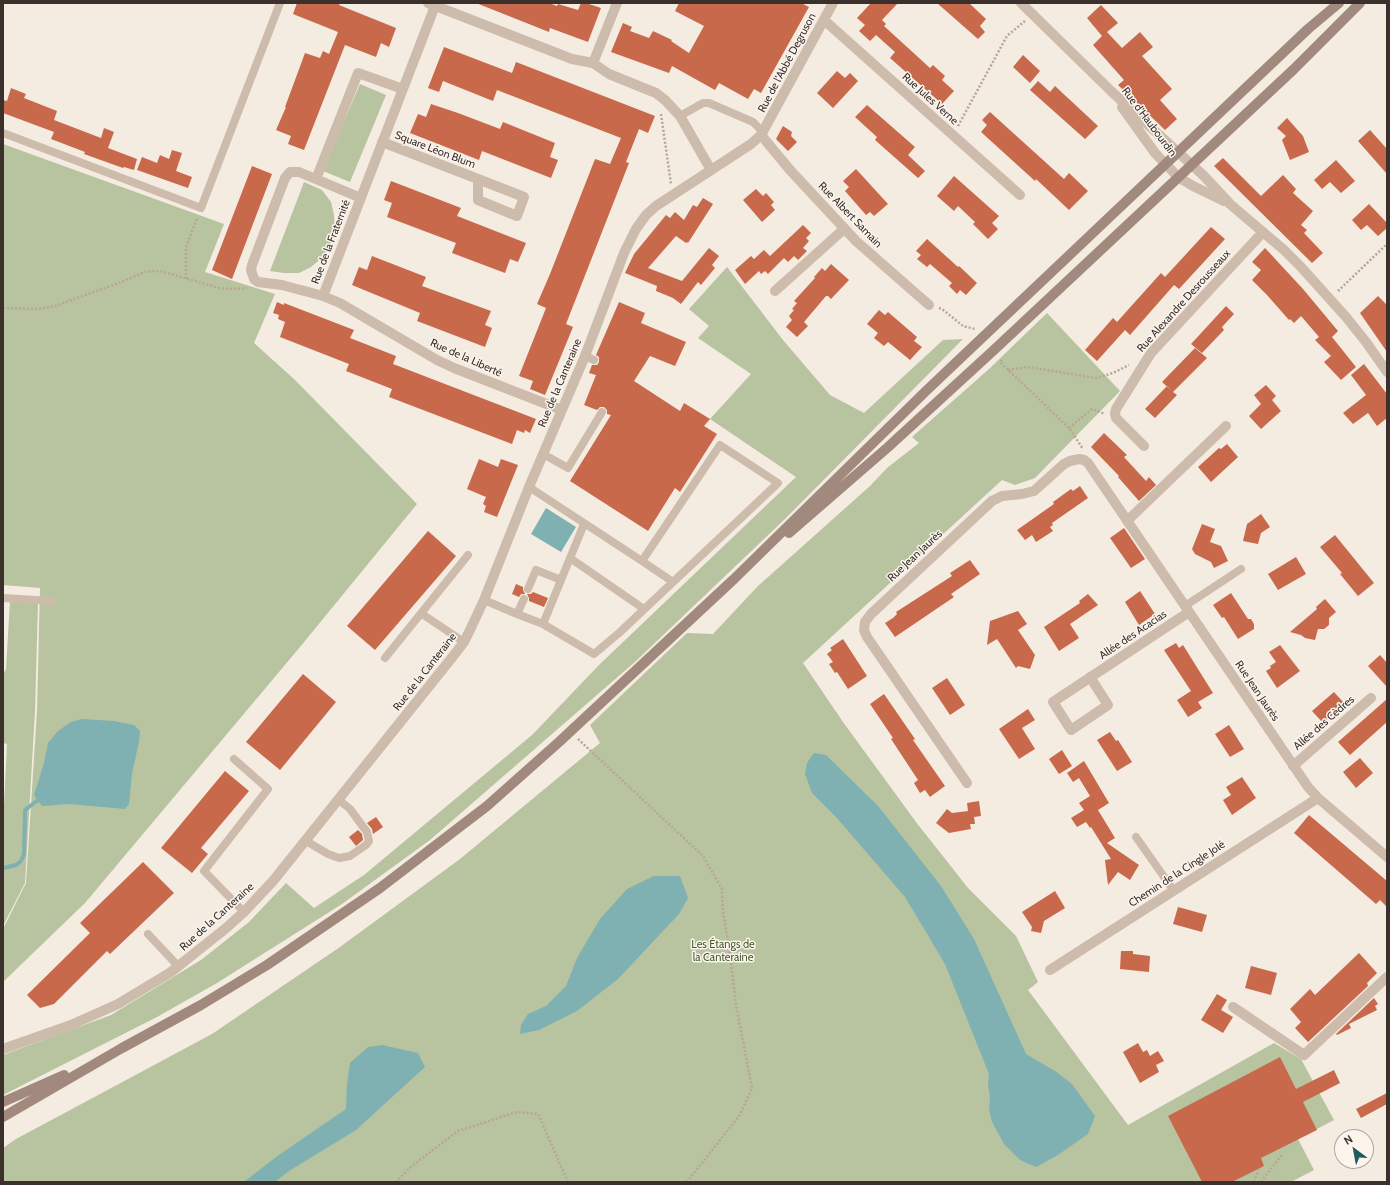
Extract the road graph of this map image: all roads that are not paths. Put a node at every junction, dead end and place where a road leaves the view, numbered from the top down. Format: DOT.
graph roads {
  1 [pos="280,3"];
  2 [pos="617,3"];
  3 [pos="1021,3"];
  4 [pos="1339,3"];
  5 [pos="1360,3"];
  6 [pos="431,4"];
  7 [pos="830,4"];
  8 [pos="824,20"];
  9 [pos="593,63"];
  10 [pos="403,89"];
  11 [pos="1111,91"];
  12 [pos="680,116"];
  13 [pos="3,132"];
  14 [pos="762,134"];
  15 [pos="382,142"];
  16 [pos="1179,152"];
  17 [pos="1192,164"];
  18 [pos="1166,165"];
  19 [pos="711,170"];
  20 [pos="1178,177"];
  21 [pos="316,179"];
  22 [pos="478,179"];
  23 [pos="1020,195"];
  24 [pos="361,198"];
  25 [pos="1230,204"];
  26 [pos="844,228"];
  27 [pos="1263,232"];
  28 [pos="775,291"];
  29 [pos="323,296"];
  30 [pos="929,305"];
  31 [pos="1387,372"];
  32 [pos="562,410"];
  33 [pos="602,412"];
  34 [pos="1226,426"];
  35 [pos="1144,446"];
  36 [pos="543,454"];
  37 [pos="529,486"];
  38 [pos="1127,521"];
  39 [pos="584,524"];
  40 [pos="468,555"];
  41 [pos="570,558"];
  42 [pos="642,561"];
  43 [pos="1241,569"];
  44 [pos="734,579"];
  45 [pos="561,580"];
  46 [pos="673,582"];
  47 [pos="528,589"];
  48 [pos="3,598"];
  49 [pos="524,599"];
  50 [pos="484,600"];
  51 [pos="53,601"];
  52 [pos="644,609"];
  53 [pos="1187,609"];
  54 [pos="422,614"];
  55 [pos="517,614"];
  56 [pos="543,624"];
  57 [pos="464,642"];
  58 [pos="385,658"];
  59 [pos="1090,677"];
  60 [pos="1371,698"];
  61 [pos="234,759"];
  62 [pos="1293,766"];
  63 [pos="966,783"];
  64 [pos="1318,798"];
  65 [pos="339,800"];
  66 [pos="1136,837"];
  67 [pos="306,841"];
  68 [pos="1387,857"];
  69 [pos="1174,891"];
  70 [pos="244,912"];
  71 [pos="148,934"];
  72 [pos="179,967"];
  73 [pos="1050,970"];
  74 [pos="1387,977"];
  75 [pos="1233,1007"];
  76 [pos="122,1048"];
  77 [pos="3,1049"];
  78 [pos="3,1102"];
  79 [pos="3,1118"];
  1 -- 13 [label="lane"];
  2 -- 9 [label="street"];
  3 -- 11 [label="street, Rue d'Haubourdin"];
  4 -- 16 [label="main road"];
  5 -- 17 [label="main road"];
  6 -- 9 [label="street"];
  6 -- 10 [label="street, Rue de la Fraternité"];
  7 -- 8 [label="street, Rue de l'Abbé Degruson"];
  8 -- 14 [label="street, Rue de l'Abbé Degruson"];
  8 -- 23 [label="street, Rue Jules Verne"];
  9 -- 12 [label="street"];
  10 -- 15 [label="street, Rue de la Fraternité"];
  10 -- 21 [label="street"];
  11 -- 16 [label="street, Rue d'Haubourdin"];
  11 -- 18 [label="street, Rue d'Haubourdin"];
  12 -- 14 [label="lane"];
  12 -- 19 [label="street"];
  14 -- 19 [label="street, Rue de la Canteraine"];
  14 -- 26 [label="street, Rue Albert Samain"];
  15 -- 22 [label="street, Square Léon Blum"];
  15 -- 24 [label="street, Rue de la Fraternité"];
  16 -- 17 [label="street, Rue d'Haubourdin"];
  16 -- 18 [label="main road"];
  17 -- 20 [label="main road"];
  17 -- 25 [label="street, Rue d'Haubourdin"];
  18 -- 20 [label="street, Rue d'Haubourdin"];
  18 -- 44 [label="main road"];
  19 -- 32 [label="street, Rue de la Canteraine"];
  20 -- 25 [label="street, Rue d'Haubourdin"];
  20 -- 44 [label="main road"];
  21 -- 24 [label="street, Rue de la Fraternité"];
  21 -- 29 [label="street, Rue de la Fraternité"];
  22 -- 22 [label="street, Square Léon Blum"];
  24 -- 29 [label="street, Rue de la Fraternité"];
  25 -- 27 [label="street, Rue d'Haubourdin"];
  26 -- 28 [label="street"];
  26 -- 30 [label="street, Rue Albert Samain"];
  27 -- 31 [label="street, Rue d'Haubourdin"];
  27 -- 35 [label="street, Rue Alexandre Desrousseaux"];
  29 -- 32 [label="street, Rue de la Liberté"];
  32 -- 36 [label="street, Rue de la Canteraine"];
  33 -- 36 [label="lane"];
  34 -- 38 [label="street"];
  36 -- 37 [label="street, Rue de la Canteraine"];
  37 -- 39 [label="lane"];
  37 -- 50 [label="street, Rue de la Canteraine"];
  38 -- 53 [label="street, Rue Jean Jaurès"];
  38 -- 63 [label="street, Rue Jean Jaurès"];
  39 -- 41 [label="lane"];
  39 -- 42 [label="lane"];
  40 -- 54 [label="lane"];
  41 -- 45 [label="lane"];
  41 -- 52 [label="lane"];
  42 -- 46 [label="lane"];
  42 -- 46 [label="lane"];
  43 -- 53 [label="lane"];
  44 -- 76 [label="main road"];
  45 -- 47 [label="lane"];
  45 -- 56 [label="lane"];
  46 -- 52 [label="lane"];
  48 -- 51 [label="lane"];
  49 -- 55 [label="lane"];
  50 -- 55 [label="lane"];
  50 -- 57 [label="street, Rue de la Canteraine"];
  52 -- 56 [label="lane"];
  53 -- 59 [label="street, Allée des Acacias"];
  53 -- 62 [label="street, Rue Jean Jaurès"];
  54 -- 57 [label="lane"];
  54 -- 58 [label="lane"];
  55 -- 56 [label="lane"];
  57 -- 65 [label="street, Rue de la Canteraine"];
  59 -- 59 [label="street, Allée des Acacias"];
  60 -- 62 [label="street, Allée des Cèdres"];
  61 -- 70 [label="lane"];
  62 -- 64 [label="street, Rue Jean Jaurès"];
  64 -- 68 [label="street, Rue Jean Jaurès"];
  64 -- 69 [label="street, Chemin de la Cingle Jolé"];
  65 -- 67 [label="street, Rue de la Canteraine"];
  65 -- 67 [label="lane"];
  66 -- 69 [label="lane"];
  67 -- 70 [label="street, Rue de la Canteraine"];
  69 -- 73 [label="street, Chemin de la Cingle Jolé"];
  70 -- 72 [label="street, Rue de la Canteraine"];
  71 -- 72 [label="lane"];
  72 -- 77 [label="street, Rue de la Canteraine"];
  74 -- 75 [label="street"];
  76 -- 78 [label="main road"];
  76 -- 79 [label="main road"];
}
